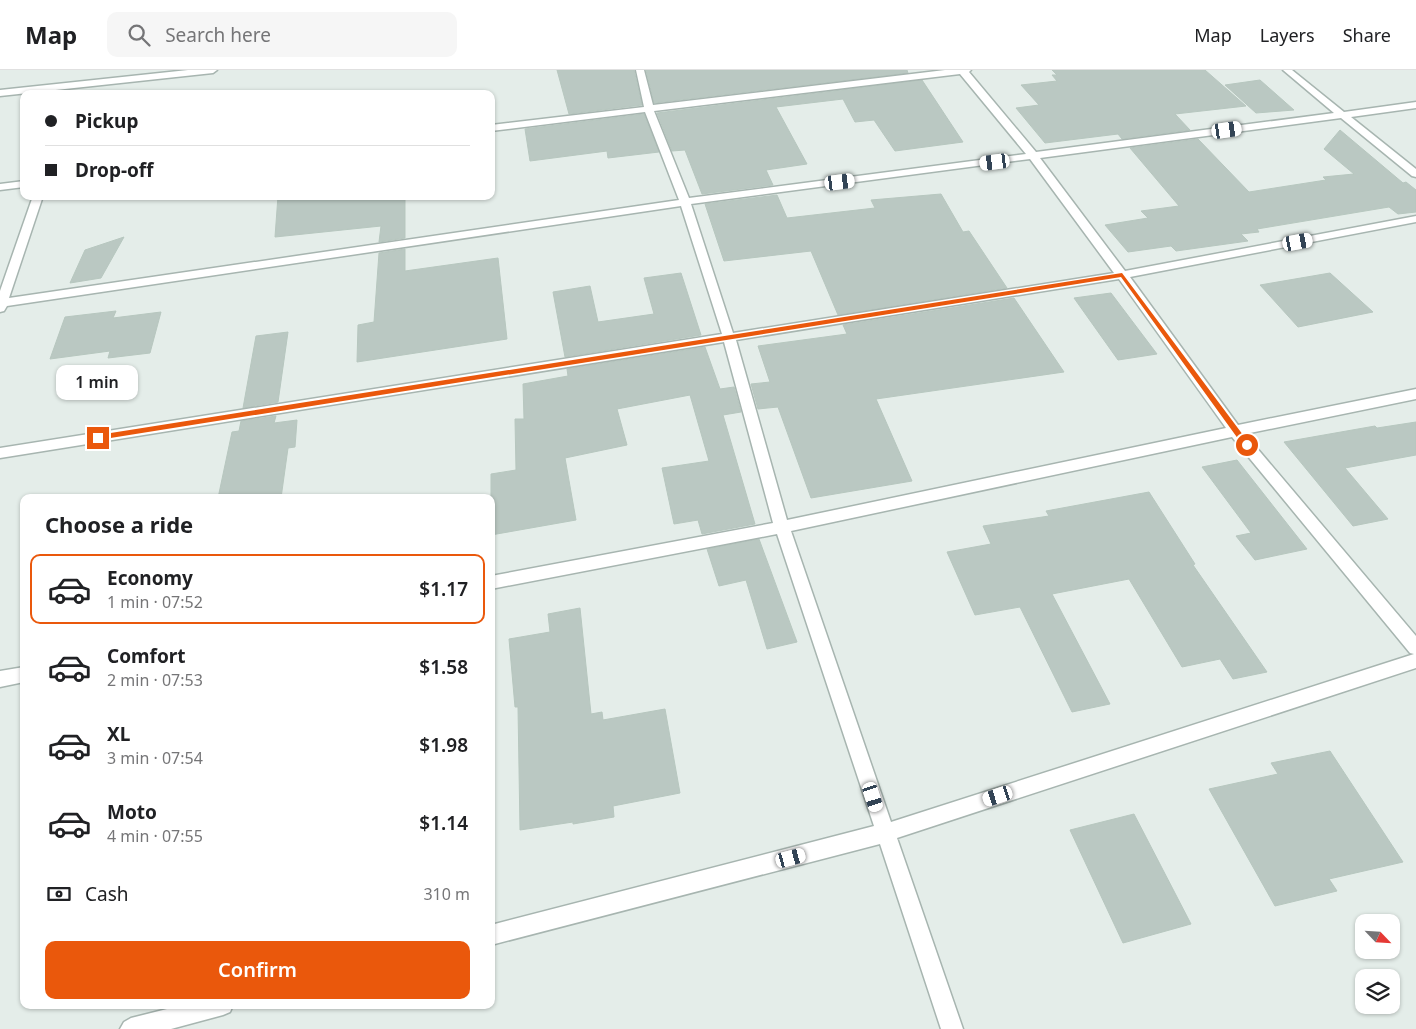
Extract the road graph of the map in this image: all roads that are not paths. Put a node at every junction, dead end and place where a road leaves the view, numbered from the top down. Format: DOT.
graph roads {
  1 [pos="102,70"];
  2 [pos="213,70"];
  3 [pos="640,70"];
  4 [pos="964,70"];
  5 [pos="1287,70"];
  6 [pos="97,83"];
  7 [pos="29,90"];
  8 [pos="93,90"];
  9 [pos="20,91"];
  10 [pos="0,93"];
  11 [pos="1416,105"];
  12 [pos="649,110"];
  13 [pos="1344,115"];
  14 [pos="495,128"];
  15 [pos="1034,157"];
  16 [pos="1416,174"];
  17 [pos="20,184"];
  18 [pos="0,186"];
  19 [pos="37,200"];
  20 [pos="685,202"];
  21 [pos="1416,219"];
  22 [pos="1122,275"];
  23 [pos="1,304"];
  24 [pos="729,338"];
  25 [pos="1416,394"];
  26 [pos="1235,431"];
  27 [pos="0,454"];
  28 [pos="782,527"];
  29 [pos="495,583"];
  30 [pos="1416,648"];
  31 [pos="1416,661"];
  32 [pos="20,675"];
  33 [pos="0,679"];
  34 [pos="885,833"];
  35 [pos="495,934"];
  36 [pos="208,1009"];
  37 [pos="131,1029"];
  38 [pos="952,1029"];
  1 -- 6 [label="street"];
  2 -- 6 [label="street"];
  3 -- 12 [label="street"];
  4 -- 12 [label="street"];
  4 -- 15 [label="street"];
  5 -- 13 [label="street"];
  6 -- 7 [label="street"];
  6 -- 8 [label="street"];
  9 -- 10 [label="street"];
  11 -- 13 [label="street"];
  12 -- 14 [label="street"];
  12 -- 20 [label="street"];
  13 -- 15 [label="street"];
  13 -- 16 [label="street"];
  15 -- 20 [label="street"];
  15 -- 22 [label="street"];
  17 -- 18 [label="street"];
  19 -- 23 [label="street"];
  20 -- 23 [label="street"];
  20 -- 24 [label="street"];
  21 -- 22 [label="street"];
  22 -- 24 [label="street"];
  22 -- 26 [label="street"];
  24 -- 27 [label="street"];
  24 -- 28 [label="street"];
  25 -- 26 [label="street"];
  26 -- 28 [label="street"];
  26 -- 30 [label="street"];
  28 -- 29 [label="street"];
  28 -- 34 [label="street"];
  31 -- 34 [label="street"];
  32 -- 33 [label="street"];
  34 -- 35 [label="street"];
  34 -- 38 [label="street"];
  36 -- 37 [label="street"];
}
